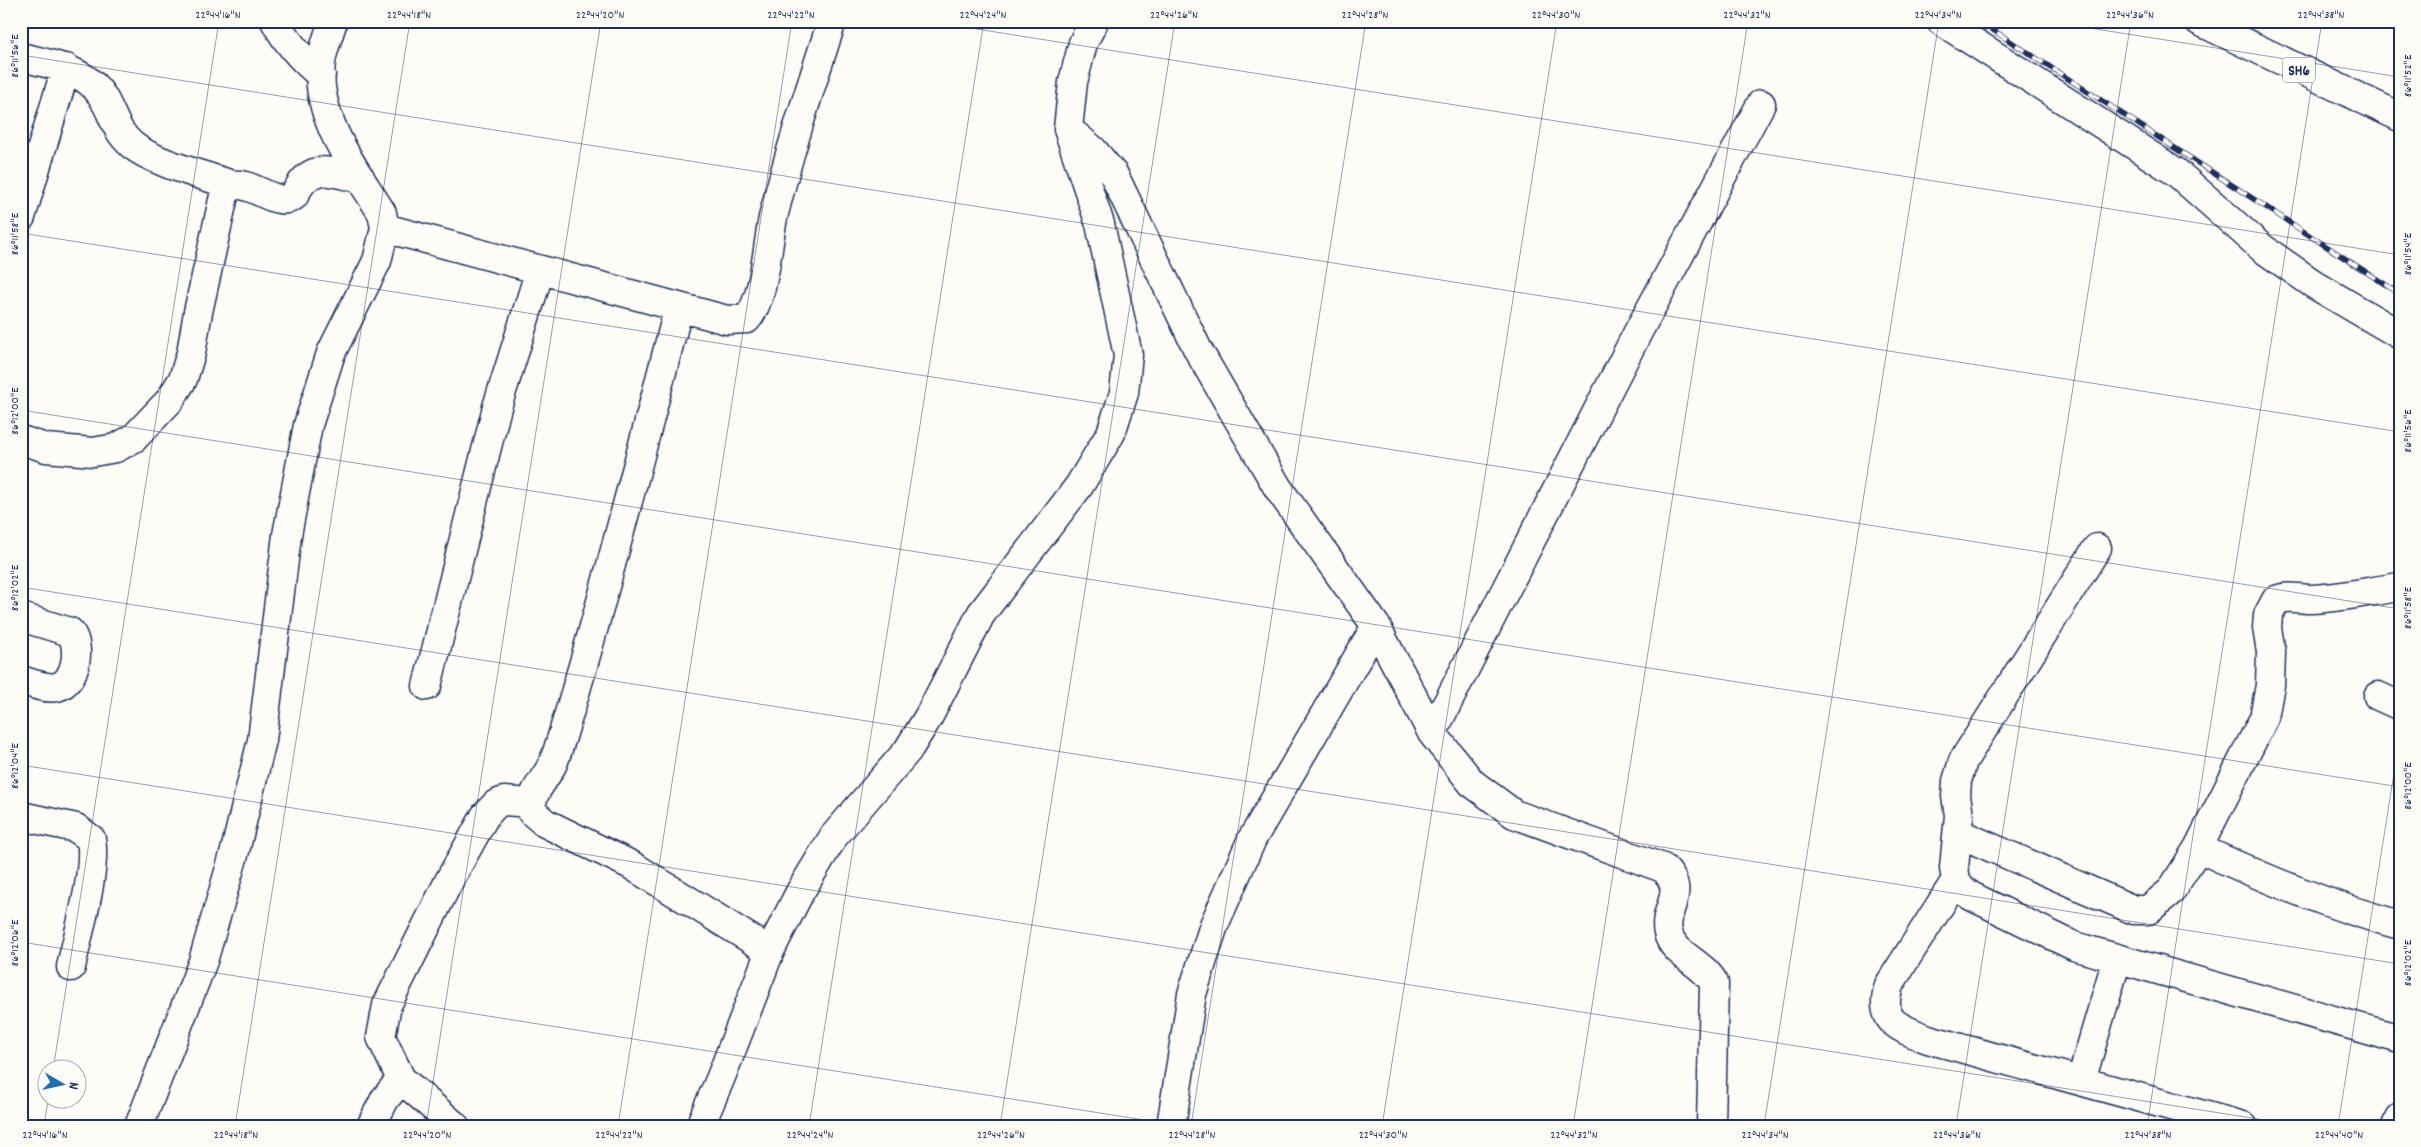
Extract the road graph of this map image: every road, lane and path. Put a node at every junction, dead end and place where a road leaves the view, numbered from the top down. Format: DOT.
graph roads {
  1 [pos="275,21"];
  2 [pos="333,21"];
  3 [pos="832,21"];
  4 [pos="1094,21"];
  5 [pos="1941,21"];
  6 [pos="2199,21"];
  7 [pos="21,58"];
  8 [pos="66,68"];
  9 [pos="321,75"];
  10 [pos="1760,104"];
  11 [pos="2400,117"];
  12 [pos="1068,129"];
  13 [pos="361,179"];
  14 [pos="232,185"];
  15 [pos="21,217"];
  16 [pos="385,228"];
  17 [pos="540,270"];
  18 [pos="679,307"];
  19 [pos="2400,335"];
  20 [pos="21,440"];
  21 [pos="2097,548"];
  22 [pos="2400,586"];
  23 [pos="21,616"];
  24 [pos="1376,626"];
  25 [pos="21,680"];
  26 [pos="427,686"];
  27 [pos="1432,733"];
  28 [pos="531,803"];
  29 [pos="21,816"];
  30 [pos="1958,832"];
  31 [pos="2198,848"];
  32 [pos="1956,880"];
  33 [pos="2400,925"];
  34 [pos="770,951"];
  35 [pos="2117,959"];
  36 [pos="71,967"];
  37 [pos="2400,1039"];
  38 [pos="401,1079"];
  39 [pos="2081,1081"];
  40 [pos="2400,1118"];
  41 [pos="138,1126"];
  42 [pos="371,1126"];
  43 [pos="455,1126"];
  44 [pos="700,1126"];
  45 [pos="1171,1126"];
  46 [pos="1711,1126"];
  47 [pos="2243,1126"];
  48 [pos="2396,1126"];
  1 -- 9 [label="street"];
  2 -- 9 [label="street"];
  3 -- 18 [label="street"];
  4 -- 12 [label="street"];
  5 -- 19 [label="street"];
  6 -- 11 [label="street, SH6"];
  7 -- 8 [label="street"];
  8 -- 14 [label="street"];
  8 -- 15 [label="street"];
  9 -- 13 [label="street"];
  10 -- 27 [label="street"];
  12 -- 24 [label="street"];
  12 -- 34 [label="street"];
  13 -- 14 [label="street"];
  13 -- 16 [label="street"];
  14 -- 20 [label="street"];
  16 -- 17 [label="street"];
  16 -- 41 [label="street"];
  17 -- 18 [label="street"];
  17 -- 26 [label="street"];
  18 -- 28 [label="street"];
  21 -- 30 [label="street"];
  22 -- 31 [label="street"];
  23 -- 25 [label="street"];
  24 -- 27 [label="street"];
  24 -- 45 [label="street"];
  27 -- 46 [label="street"];
  28 -- 34 [label="street"];
  28 -- 38 [label="street"];
  29 -- 36 [label="street"];
  30 -- 31 [label="street"];
  30 -- 32 [label="street"];
  31 -- 33 [label="street"];
  32 -- 35 [label="street"];
  32 -- 39 [label="street"];
  34 -- 44 [label="street"];
  35 -- 37 [label="street"];
  35 -- 39 [label="street"];
  38 -- 42 [label="street"];
  38 -- 43 [label="street"];
  39 -- 47 [label="street"];
  40 -- 48 [label="street"];
}
